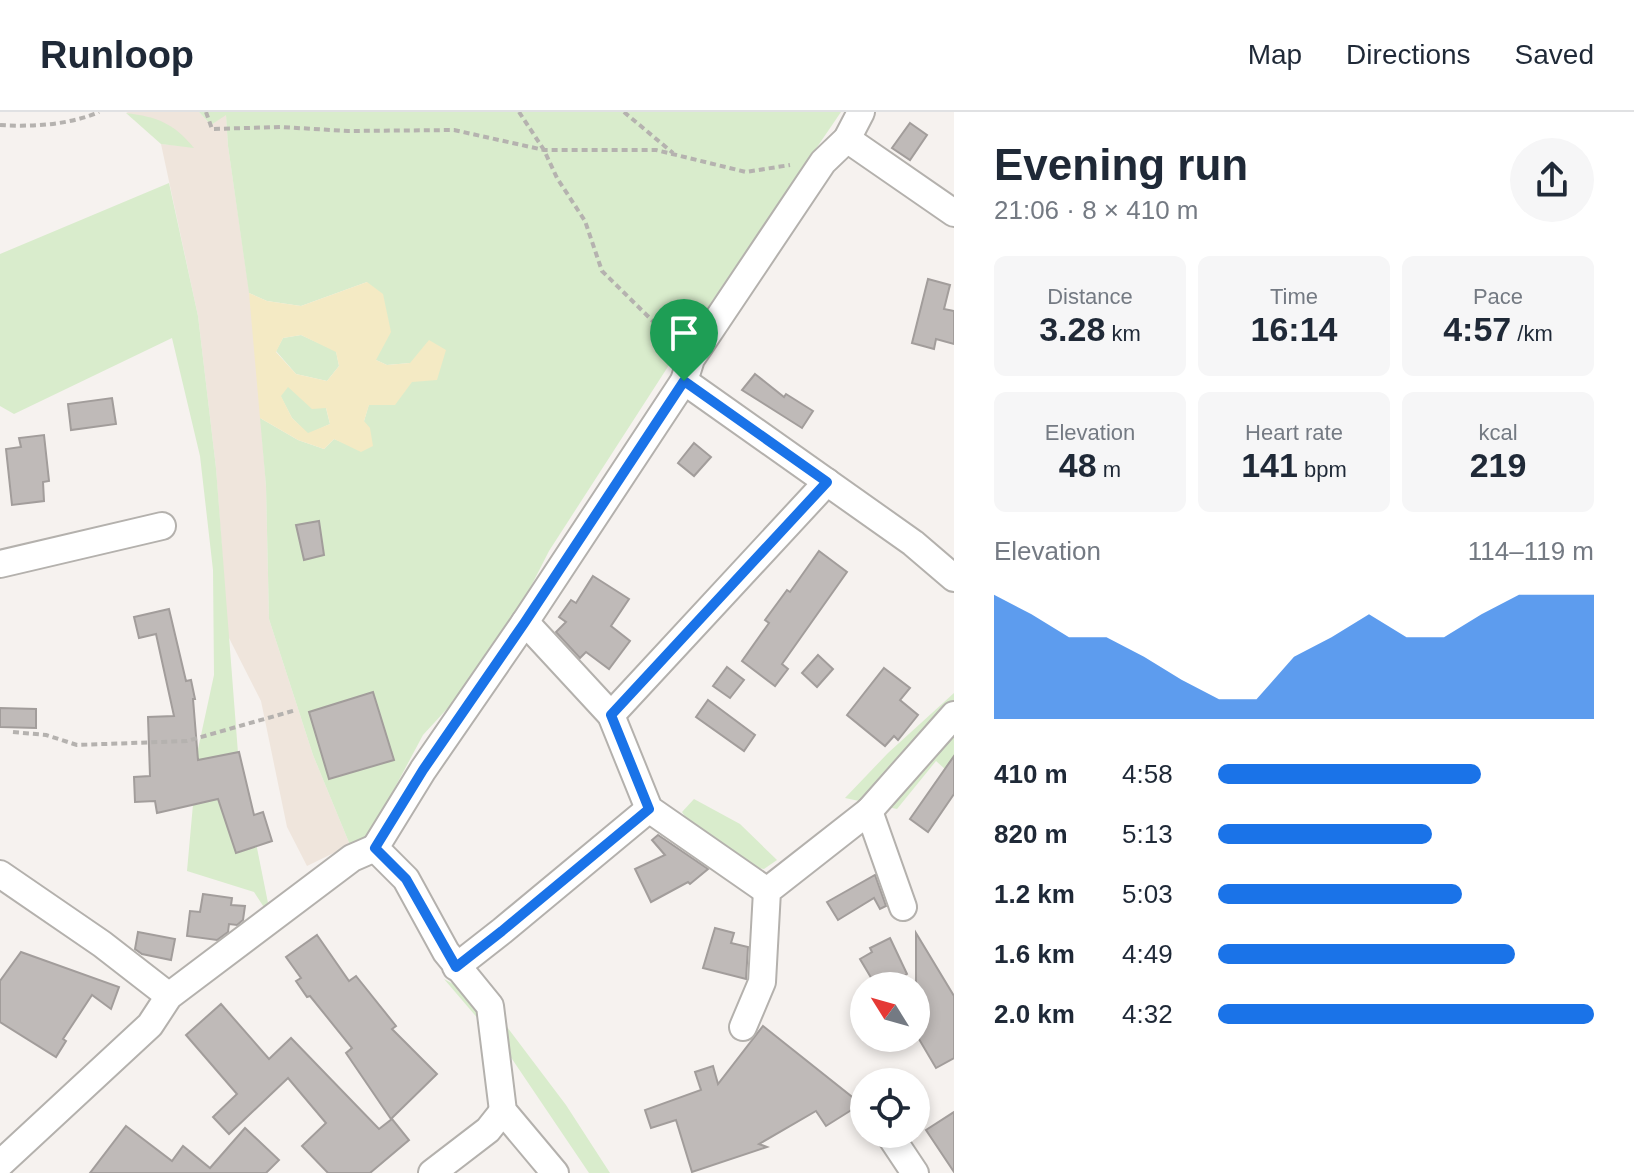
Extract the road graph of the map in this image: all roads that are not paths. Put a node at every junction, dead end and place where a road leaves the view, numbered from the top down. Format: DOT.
graph roads {
  1 [pos="861,112"];
  2 [pos="847,139"];
  3 [pos="954,213"];
  4 [pos="687,370"];
  5 [pos="827,482"];
  6 [pos="162,526"];
  7 [pos="0,564"];
  8 [pos="954,578"];
  9 [pos="525,622"];
  10 [pos="611,715"];
  11 [pos="954,715"];
  12 [pos="649,809"];
  13 [pos="869,811"];
  14 [pos="375,848"];
  15 [pos="0,874"];
  16 [pos="767,891"];
  17 [pos="903,907"];
  18 [pos="456,967"];
  19 [pos="169,996"];
  20 [pos="743,1027"];
  21 [pos="503,1111"];
  22 [pos="898,1148"];
  23 [pos="0,1164"];
  24 [pos="432,1173"];
  25 [pos="555,1173"];
  26 [pos="915,1173"];
  1 -- 2 [label="street"];
  2 -- 3 [label="street"];
  2 -- 4 [label="street"];
  4 -- 5 [label="street"];
  4 -- 9 [label="street"];
  5 -- 8 [label="street"];
  5 -- 10 [label="street"];
  6 -- 7 [label="street"];
  9 -- 10 [label="street"];
  9 -- 14 [label="street"];
  10 -- 12 [label="street"];
  11 -- 13 [label="street"];
  12 -- 16 [label="street"];
  12 -- 18 [label="street"];
  13 -- 16 [label="street"];
  13 -- 17 [label="street"];
  14 -- 18 [label="street"];
  14 -- 19 [label="street"];
  15 -- 19 [label="street"];
  16 -- 20 [label="street"];
  18 -- 21 [label="street"];
  19 -- 23 [label="street"];
  21 -- 24 [label="street"];
  21 -- 25 [label="street"];
  22 -- 26 [label="street"];
}
